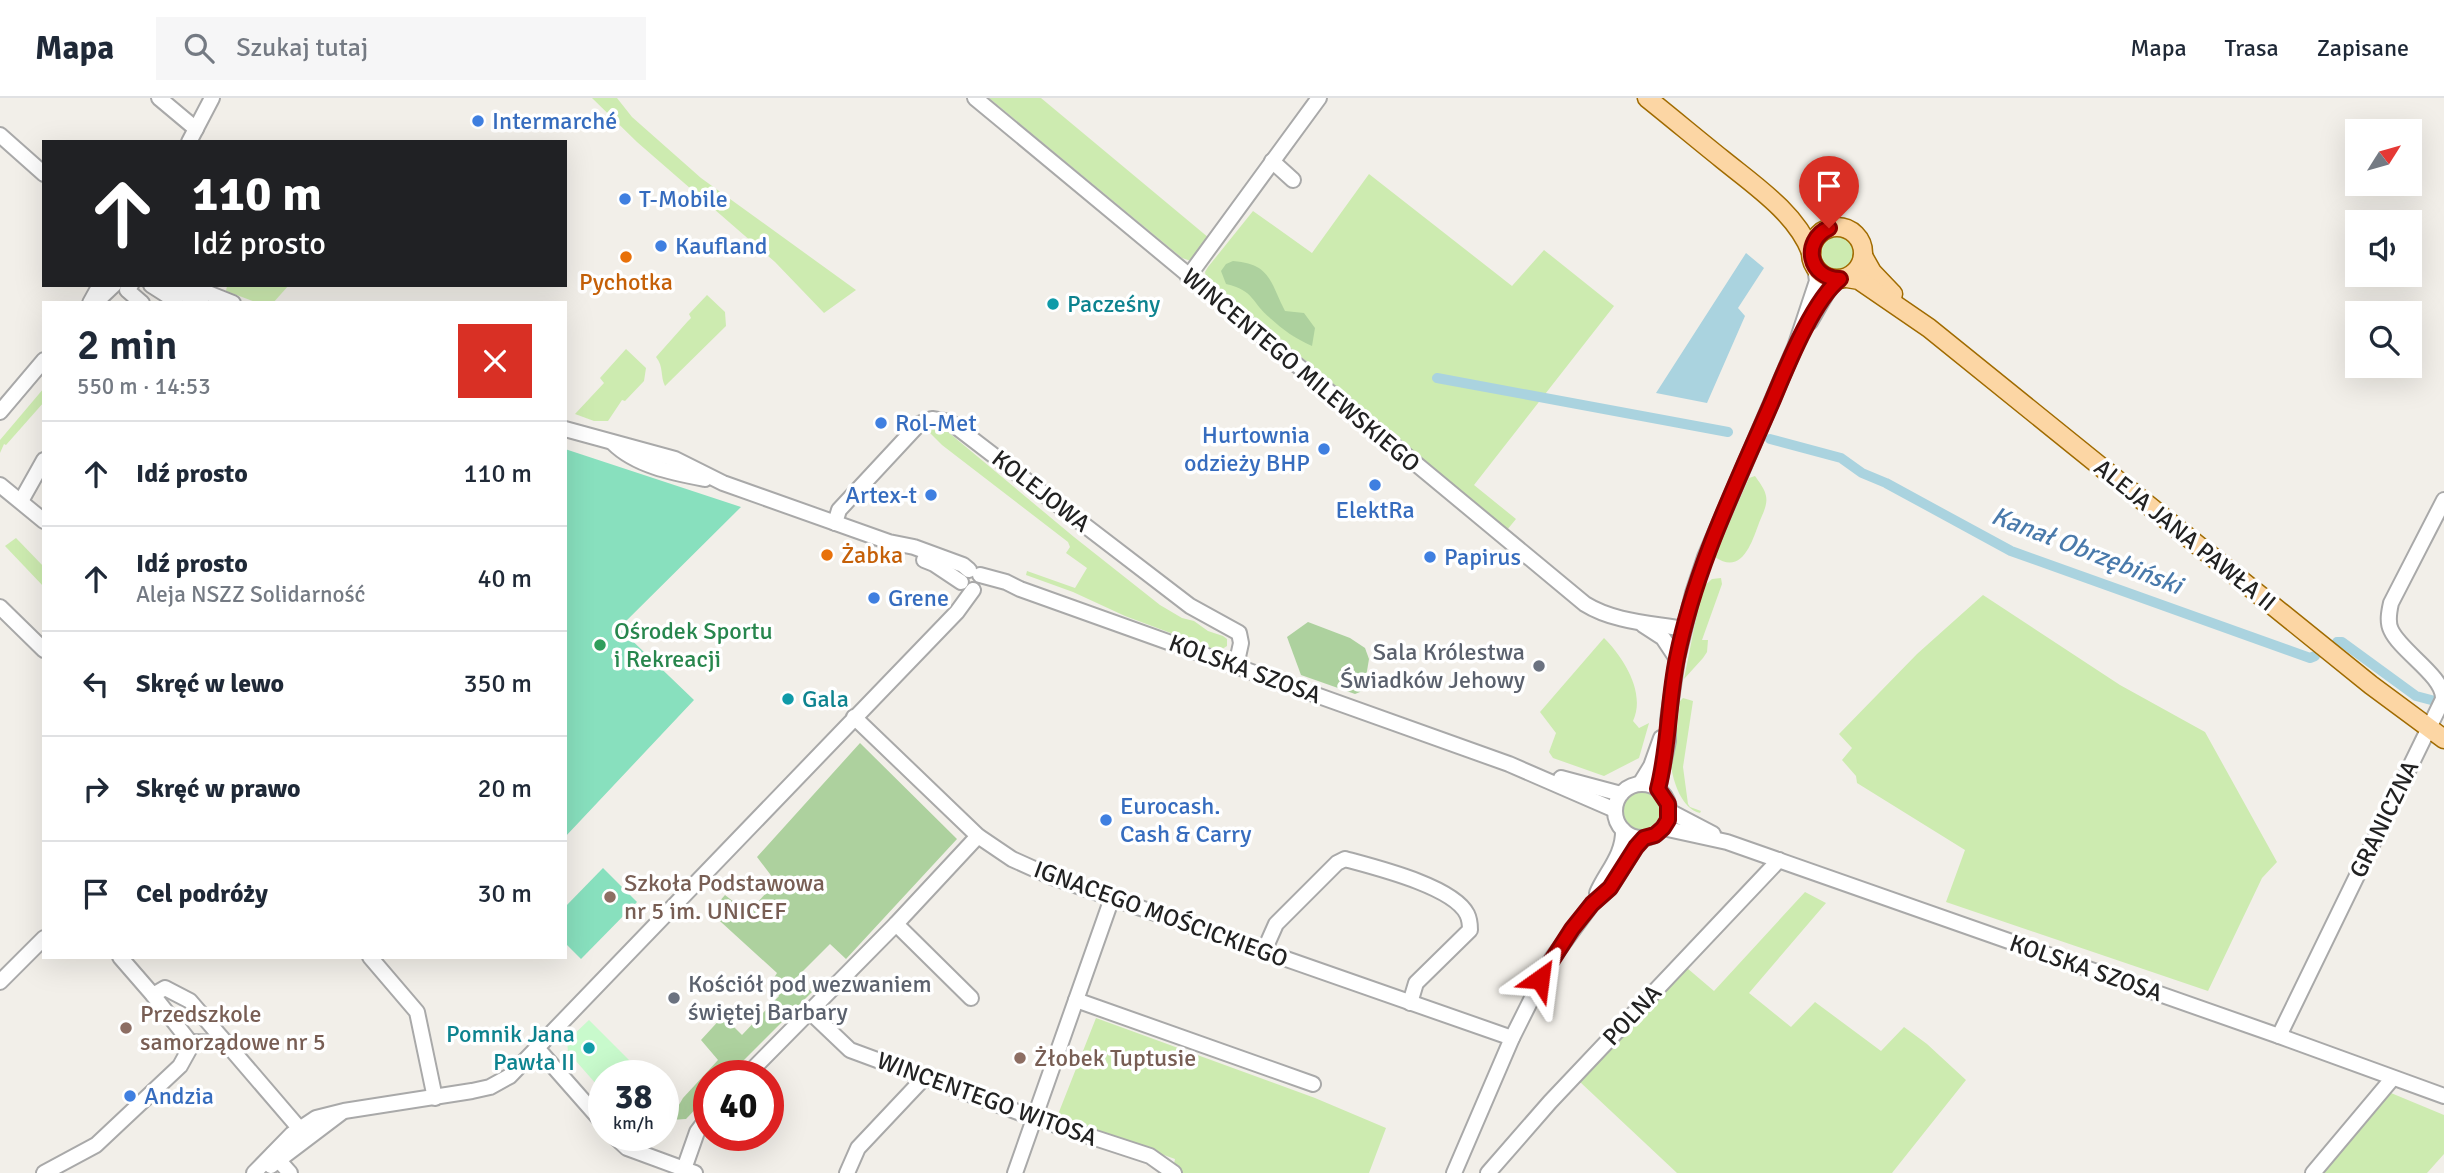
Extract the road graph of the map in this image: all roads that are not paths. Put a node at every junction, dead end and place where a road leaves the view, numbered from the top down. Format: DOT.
graph roads {
  1 [pos="159,98"];
  2 [pos="212,98"];
  3 [pos="975,98"];
  4 [pos="1319,98"];
  5 [pos="1647,98"];
  6 [pos="0,135"];
  7 [pos="193,136"];
  8 [pos="1272,162"];
  9 [pos="42,172"];
  10 [pos="1293,180"];
  11 [pos="1768,197"];
  12 [pos="1829,228"];
  13 [pos="1863,256"];
  14 [pos="1813,260"];
  15 [pos="1188,277"];
  16 [pos="1844,278"];
  17 [pos="112,287"];
  18 [pos="129,287"];
  19 [pos="154,287"];
  20 [pos="172,287"];
  21 [pos="193,287"];
  22 [pos="95,301"];
  23 [pos="140,301"];
  24 [pos="175,301"];
  25 [pos="198,301"];
  26 [pos="228,301"];
  27 [pos="1929,328"];
  28 [pos="1795,347"];
  29 [pos="42,362"];
  30 [pos="0,412"];
  31 [pos="567,430"];
  32 [pos="42,464"];
  33 [pos="0,485"];
  34 [pos="2444,500"];
  35 [pos="21,501"];
  36 [pos="42,519"];
  37 [pos="835,523"];
  38 [pos="972,582"];
  39 [pos="0,607"];
  40 [pos="1639,623"];
  41 [pos="1684,629"];
  42 [pos="42,648"];
  43 [pos="1677,659"];
  44 [pos="1236,666"];
  45 [pos="855,717"];
  46 [pos="1668,720"];
  47 [pos="2429,728"];
  48 [pos="2444,738"];
  49 [pos="1509,764"];
  50 [pos="1640,784"];
  51 [pos="1658,789"];
  52 [pos="1620,794"];
  53 [pos="1615,810"];
  54 [pos="1669,811"];
  55 [pos="1663,828"];
  56 [pos="1623,830"];
  57 [pos="978,836"];
  58 [pos="1644,838"];
  59 [pos="1727,842"];
  60 [pos="1779,860"];
  61 [pos="1112,898"];
  62 [pos="1592,904"];
  63 [pos="895,924"];
  64 [pos="42,940"];
  65 [pos="1264,951"];
  66 [pos="122,959"];
  67 [pos="372,959"];
  68 [pos="0,982"];
  69 [pos="153,995"];
  70 [pos="971,998"];
  71 [pos="1076,1000"];
  72 [pos="1410,1003"];
  73 [pos="809,1011"];
  74 [pos="2279,1035"];
  75 [pos="1512,1038"];
  76 [pos="190,1042"];
  77 [pos="228,1043"];
  78 [pos="538,1049"];
  79 [pos="762,1060"];
  80 [pos="924,1078"];
  81 [pos="2392,1079"];
  82 [pos="1313,1084"];
  83 [pos="2444,1096"];
  84 [pos="435,1098"];
  85 [pos="588,1106"];
  86 [pos="344,1111"];
  87 [pos="1034,1118"];
  88 [pos="299,1128"];
  89 [pos="635,1151"];
  90 [pos="693,1151"];
  91 [pos="275,1157"];
  92 [pos="689,1171"];
  93 [pos="44,1173"];
  94 [pos="254,1173"];
  95 [pos="261,1173"];
  96 [pos="290,1173"];
  97 [pos="847,1173"];
  98 [pos="1015,1173"];
  99 [pos="1174,1173"];
  100 [pos="1454,1173"];
  101 [pos="1488,1173"];
  102 [pos="2313,1173"];
  1 -- 7 [label="street"];
  2 -- 7 [label="street"];
  3 -- 15 [label="street, WINCENTEGO MILEWSKIEGO"];
  4 -- 8 [label="street"];
  5 -- 11 [label="main road"];
  6 -- 9 [label="street"];
  8 -- 10 [label="street"];
  8 -- 15 [label="street"];
  11 -- 12 [label="main road"];
  11 -- 14 [label="main road"];
  12 -- 13 [label="main road"];
  12 -- 14 [label="main road"];
  13 -- 16 [label="main road"];
  13 -- 27 [label="main road, ALEJA JANA PAWŁA II"];
  14 -- 16 [label="main road"];
  14 -- 28 [label="street"];
  15 -- 40 [label="street, WINCENTEGO MILEWSKIEGO"];
  16 -- 27 [label="main road, ALEJA JANA PAWŁA II"];
  16 -- 28 [label="street"];
  17 -- 22 [label="street"];
  18 -- 23 [label="street"];
  19 -- 24 [label="street"];
  20 -- 25 [label="street"];
  21 -- 26 [label="street"];
  27 -- 47 [label="main road, ALEJA JANA PAWŁA II"];
  28 -- 41 [label="street"];
  29 -- 30 [label="street"];
  31 -- 37 [label="street, KOLSKA SZOSA"];
  32 -- 35 [label="street"];
  33 -- 35 [label="street"];
  34 -- 47 [label="street, GRANICZNA"];
  35 -- 36 [label="street"];
  37 -- 38 [label="street, KOLSKA SZOSA"];
  37 -- 44 [label="street, KOLEJOWA"];
  38 -- 44 [label="street, KOLSKA SZOSA"];
  38 -- 45 [label="street"];
  39 -- 42 [label="street"];
  40 -- 41 [label="street, WINCENTEGO MILEWSKIEGO"];
  40 -- 43 [label="street, WINCENTEGO MILEWSKIEGO"];
  41 -- 43 [label="street"];
  43 -- 46 [label="street"];
  44 -- 49 [label="street, KOLSKA SZOSA"];
  45 -- 57 [label="street, IGNACEGO MOŚCICKIEGO"];
  45 -- 78 [label="street"];
  46 -- 50 [label="street"];
  46 -- 51 [label="street"];
  47 -- 48 [label="main road, ALEJA JANA PAWŁA II"];
  47 -- 74 [label="street, GRANICZNA"];
  49 -- 52 [label="street, KOLSKA SZOSA"];
  49 -- 53 [label="street, KOLSKA SZOSA"];
  50 -- 51 [label="street"];
  50 -- 52 [label="street"];
  51 -- 54 [label="street"];
  52 -- 53 [label="street"];
  53 -- 56 [label="street"];
  54 -- 55 [label="street"];
  54 -- 59 [label="street, KOLSKA SZOSA"];
  55 -- 58 [label="street"];
  55 -- 59 [label="street, KOLSKA SZOSA"];
  56 -- 58 [label="street"];
  56 -- 62 [label="street"];
  57 -- 61 [label="street, IGNACEGO MOŚCICKIEGO"];
  57 -- 63 [label="street"];
  58 -- 62 [label="street"];
  59 -- 60 [label="street, KOLSKA SZOSA"];
  60 -- 74 [label="street, KOLSKA SZOSA"];
  60 -- 101 [label="street, POLNA"];
  61 -- 65 [label="street, IGNACEGO MOŚCICKIEGO"];
  61 -- 71 [label="street"];
  62 -- 75 [label="street"];
  63 -- 70 [label="street"];
  63 -- 73 [label="street"];
  64 -- 68 [label="street"];
  65 -- 72 [label="street, IGNACEGO MOŚCICKIEGO"];
  65 -- 72 [label="street"];
  66 -- 69 [label="street"];
  67 -- 84 [label="street"];
  69 -- 76 [label="street"];
  69 -- 77 [label="street"];
  71 -- 82 [label="street"];
  71 -- 87 [label="street"];
  72 -- 75 [label="street, IGNACEGO MOŚCICKIEGO"];
  73 -- 79 [label="street"];
  73 -- 80 [label="street, WINCENTEGO WITOSA"];
  74 -- 81 [label="street, KOLSKA SZOSA"];
  75 -- 100 [label="street"];
  76 -- 77 [label="street"];
  76 -- 93 [label="street"];
  77 -- 88 [label="street"];
  78 -- 84 [label="street"];
  78 -- 85 [label="street"];
  80 -- 87 [label="street, WINCENTEGO WITOSA"];
  80 -- 97 [label="street"];
  81 -- 83 [label="street, KOLSKA SZOSA"];
  81 -- 102 [label="street"];
  84 -- 86 [label="street"];
  86 -- 88 [label="street"];
  86 -- 91 [label="street"];
  87 -- 98 [label="street"];
  87 -- 99 [label="street, WINCENTEGO WITOSA"];
  88 -- 91 [label="street"];
  89 -- 92 [label="street"];
  90 -- 92 [label="street"];
  91 -- 94 [label="street"];
  91 -- 95 [label="street"];
  91 -- 96 [label="street"];
}
